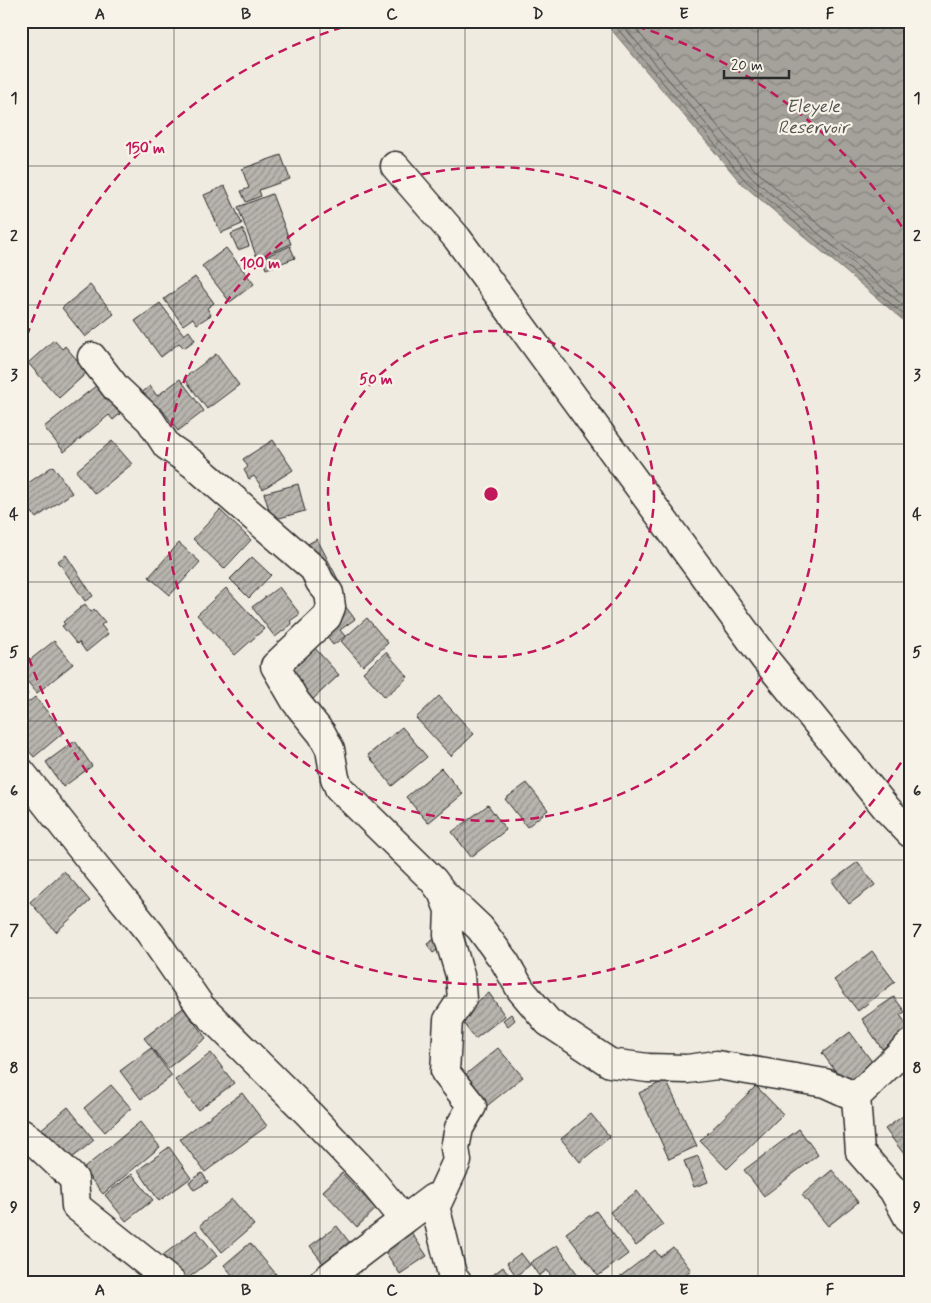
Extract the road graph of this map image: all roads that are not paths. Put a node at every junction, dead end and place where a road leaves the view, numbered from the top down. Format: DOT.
graph roads {
  1 [pos="395,166"];
  2 [pos="92,357"];
  3 [pos="21,772"];
  4 [pos="910,833"];
  5 [pos="442,892"];
  6 [pos="910,1044"];
  7 [pos="856,1097"];
  8 [pos="21,1133"];
  9 [pos="436,1206"];
  10 [pos="404,1220"];
  11 [pos="910,1221"];
  12 [pos="171,1282"];
  13 [pos="323,1282"];
  14 [pos="457,1282"];
  1 -- 4 [label="street"];
  2 -- 5 [label="street"];
  3 -- 10 [label="street"];
  5 -- 7 [label="street"];
  5 -- 9 [label="street"];
  6 -- 7 [label="street"];
  7 -- 11 [label="street"];
  8 -- 12 [label="street"];
  9 -- 10 [label="street"];
  9 -- 14 [label="street"];
  10 -- 13 [label="street"];
}
